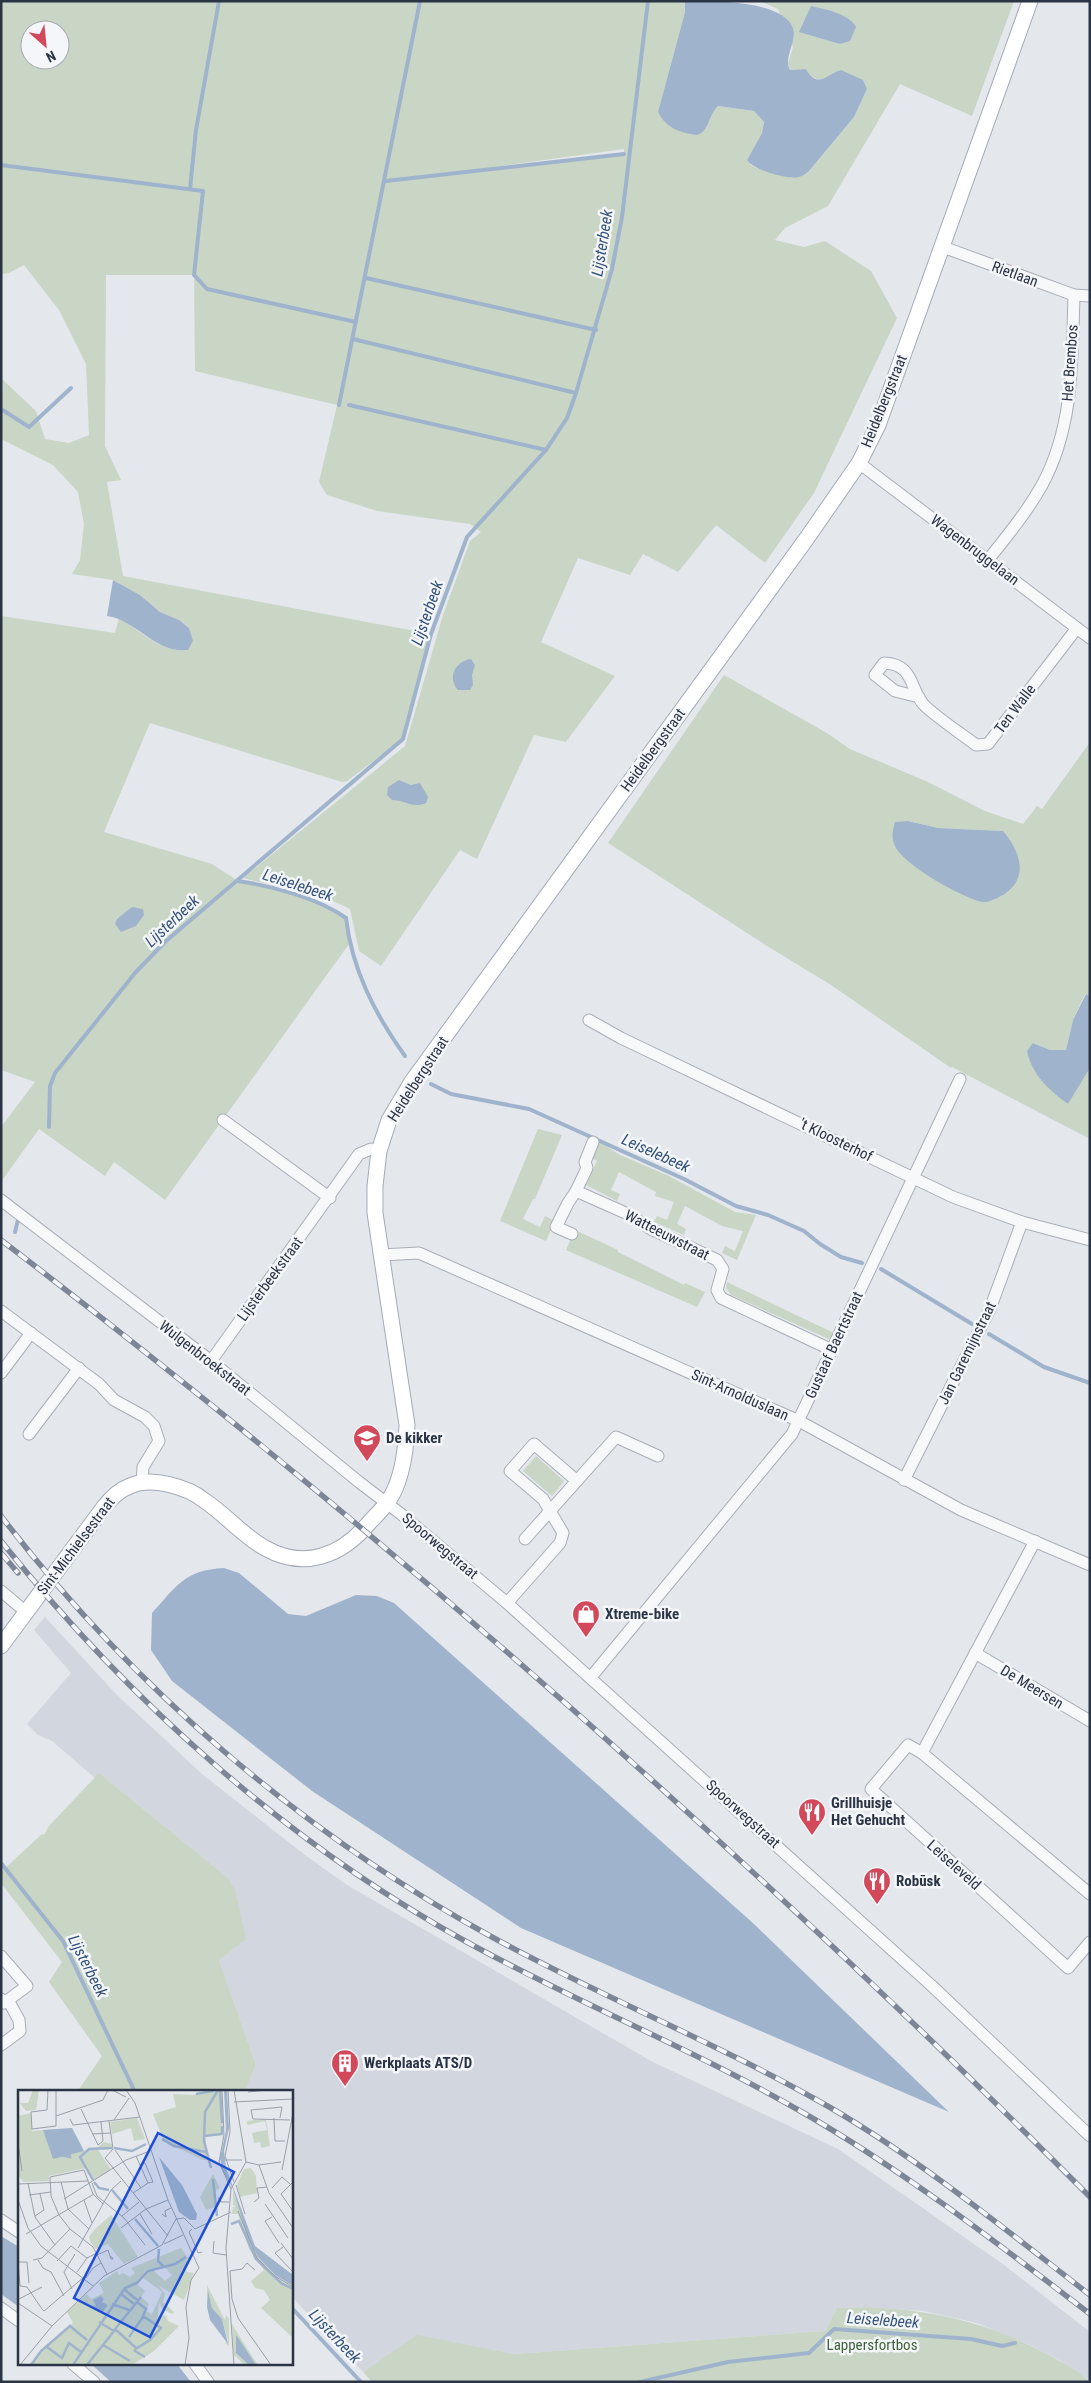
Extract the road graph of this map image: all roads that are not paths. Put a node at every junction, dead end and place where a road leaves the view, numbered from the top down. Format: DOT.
graph roads {
  1 [pos="1030,1"];
  2 [pos="943,247"];
  3 [pos="1074,295"];
  4 [pos="1090,296"];
  5 [pos="859,463"];
  6 [pos="988,560"];
  7 [pos="1077,628"];
  8 [pos="1090,638"];
  9 [pos="919,697"];
  10 [pos="589,1020"];
  11 [pos="960,1079"];
  12 [pos="223,1120"];
  13 [pos="593,1142"];
  14 [pos="379,1151"];
  15 [pos="914,1178"];
  16 [pos="576,1191"];
  17 [pos="330,1198"];
  18 [pos="1,1200"];
  19 [pos="1022,1222"];
  20 [pos="572,1234"];
  21 [pos="1090,1240"];
  22 [pos="381,1255"];
  23 [pos="1,1310"];
  24 [pos="31,1333"];
  25 [pos="832,1350"];
  26 [pos="211,1361"];
  27 [pos="79,1368"];
  28 [pos="1,1373"];
  29 [pos="798,1421"];
  30 [pos="29,1434"];
  31 [pos="658,1456"];
  32 [pos="904,1480"];
  33 [pos="577,1481"];
  34 [pos="142,1483"];
  35 [pos="387,1503"];
  36 [pos="549,1512"];
  37 [pos="526,1539"];
  38 [pos="1035,1542"];
  39 [pos="1090,1564"];
  40 [pos="1,1591"];
  41 [pos="507,1603"];
  42 [pos="26,1612"];
  43 [pos="1,1646"];
  44 [pos="975,1653"];
  45 [pos="591,1677"];
  46 [pos="1090,1721"];
  47 [pos="922,1753"];
  48 [pos="1090,1894"];
  49 [pos="1090,1942"];
  50 [pos="1,1956"];
  51 [pos="5,1999"];
  52 [pos="1,2045"];
  53 [pos="1088,2130"];
  54 [pos="1,2220"];
  55 [pos="18,2231"];
  56 [pos="1,2308"];
  57 [pos="18,2320"];
  58 [pos="75,2366"];
  59 [pos="196,2366"];
  60 [pos="94,2382"];
  61 [pos="208,2382"];
  1 -- 2 [label="main road, Heidelbergstraat"];
  2 -- 3 [label="street, Rietlaan"];
  2 -- 5 [label="main road, Heidelbergstraat"];
  3 -- 4 [label="street, Rietlaan"];
  3 -- 6 [label="street, Het Brembos"];
  5 -- 6 [label="street, Wagenbruggelaan"];
  5 -- 14 [label="main road, Heidelbergstraat"];
  6 -- 7 [label="street, Wagenbruggelaan"];
  7 -- 8 [label="street, Wagenbruggelaan"];
  7 -- 9 [label="street, Ten Walle"];
  10 -- 15 [label="street, 't Kloosterhof"];
  11 -- 15 [label="street, Gustaaf Baertstraat"];
  12 -- 17 [label="street"];
  13 -- 16 [label="street"];
  14 -- 17 [label="street, Lijsterbeekstraat"];
  14 -- 22 [label="main road, Heidelbergstraat"];
  15 -- 19 [label="street, 't Kloosterhof"];
  15 -- 25 [label="street, Gustaaf Baertstraat"];
  16 -- 20 [label="street"];
  16 -- 25 [label="street, Watteeuwstraat"];
  17 -- 26 [label="street, Lijsterbeekstraat"];
  18 -- 26 [label="street, Wulgenbroekstraat"];
  19 -- 21 [label="street, 't Kloosterhof"];
  19 -- 32 [label="street, Jan Garemijnstraat"];
  22 -- 29 [label="street, Sint-Arnolduslaan"];
  22 -- 35 [label="main road, Heidelbergstraat"];
  23 -- 24 [label="street"];
  24 -- 27 [label="street"];
  24 -- 28 [label="street"];
  25 -- 29 [label="street, Gustaaf Baertstraat"];
  26 -- 35 [label="street, Wulgenbroekstraat"];
  27 -- 30 [label="street"];
  27 -- 34 [label="street"];
  29 -- 32 [label="street, Sint-Arnolduslaan"];
  29 -- 45 [label="street, Gustaaf Baertstraat"];
  31 -- 33 [label="street"];
  32 -- 38 [label="street, Sint-Arnolduslaan"];
  33 -- 36 [label="street"];
  33 -- 36 [label="street"];
  34 -- 35 [label="main road, Sint-Michielsestraat"];
  34 -- 42 [label="main road, Sint-Michielsestraat"];
  35 -- 41 [label="street, Spoorwegstraat"];
  36 -- 37 [label="street"];
  36 -- 41 [label="street"];
  38 -- 39 [label="street, Sint-Arnolduslaan"];
  38 -- 44 [label="street"];
  40 -- 42 [label="street"];
  41 -- 45 [label="street, Spoorwegstraat"];
  42 -- 43 [label="main road, Sint-Michielsestraat"];
  44 -- 46 [label="street, De Meersen"];
  44 -- 47 [label="street"];
  45 -- 53 [label="street, Spoorwegstraat"];
  47 -- 48 [label="street"];
  47 -- 49 [label="street, Leiseleveld"];
  50 -- 51 [label="street"];
  51 -- 52 [label="street"];
  54 -- 55 [label="street"];
  56 -- 57 [label="street"];
  58 -- 60 [label="street"];
  59 -- 61 [label="street"];
}
